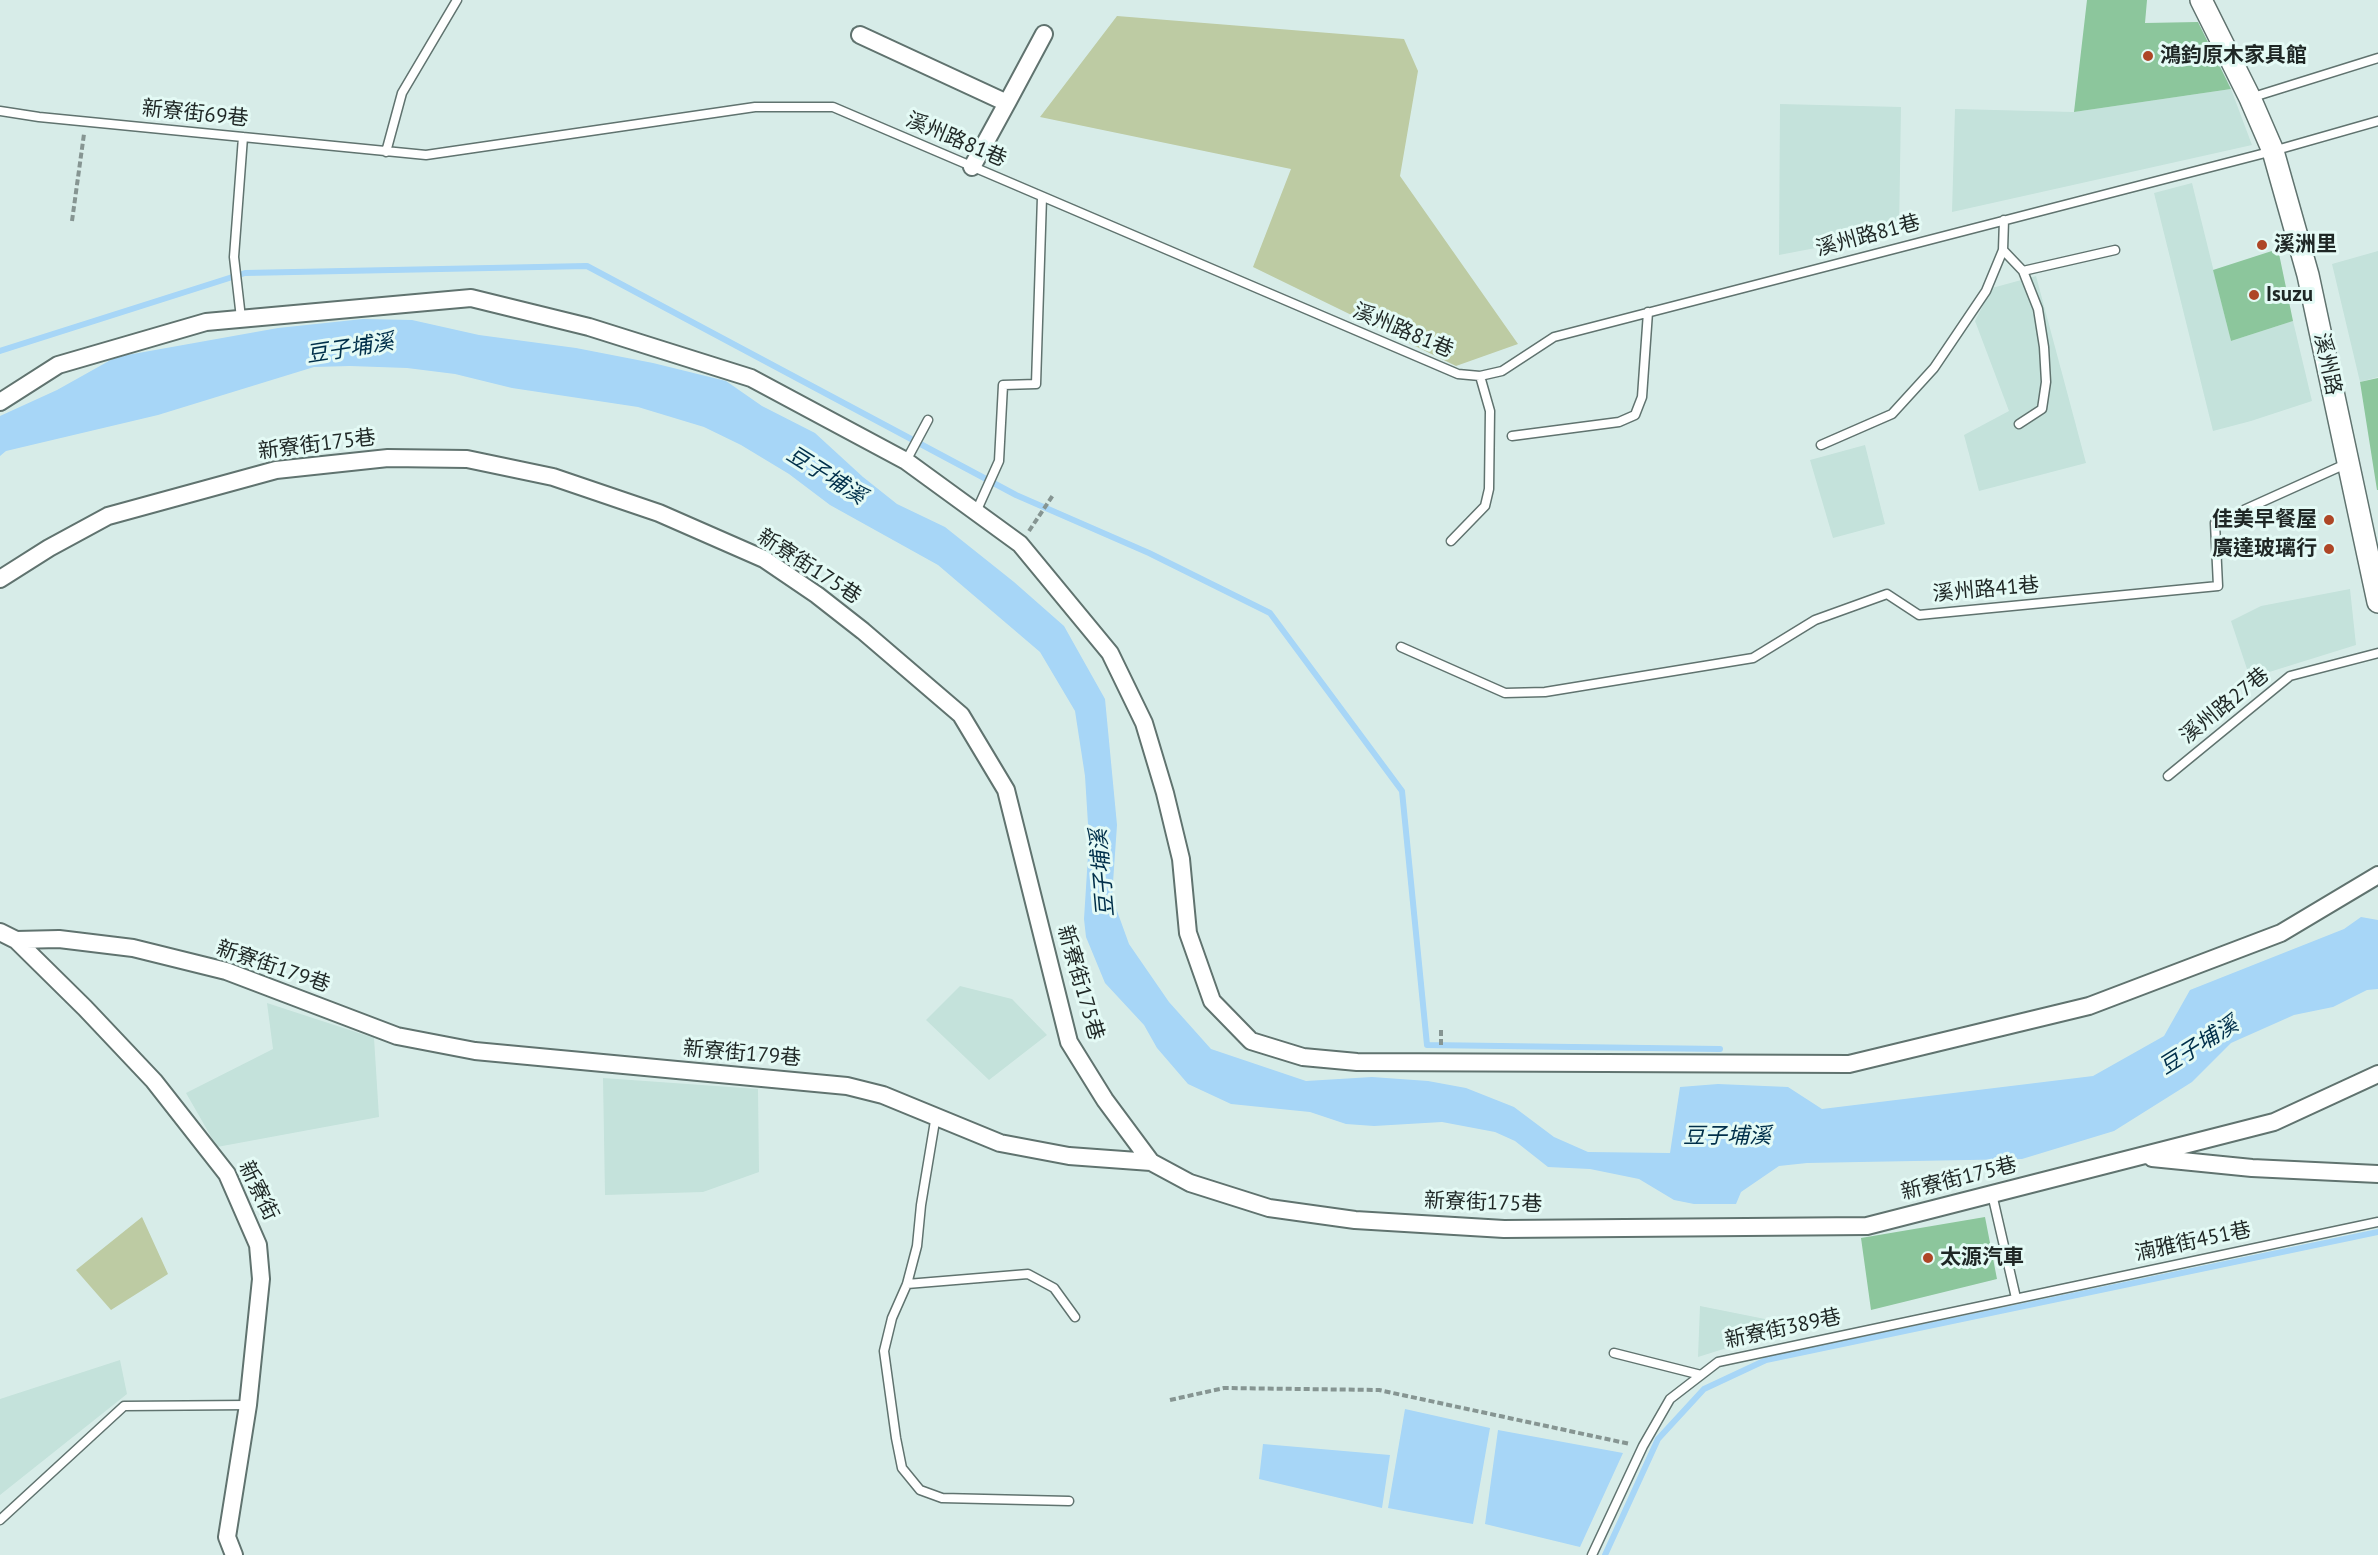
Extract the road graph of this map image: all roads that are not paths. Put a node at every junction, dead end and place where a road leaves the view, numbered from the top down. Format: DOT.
graph roads {
  1 [pos="457,0"];
  2 [pos="2202,0"];
  3 [pos="1044,34"];
  4 [pos="860,35"];
  5 [pos="2378,58"];
  6 [pos="2250,98"];
  7 [pos="1007,103"];
  8 [pos="0,111"];
  9 [pos="2378,121"];
  10 [pos="243,137"];
  11 [pos="2273,151"];
  12 [pos="386,152"];
  13 [pos="972,167"];
  14 [pos="1042,197"];
  15 [pos="2004,220"];
  16 [pos="2003,250"];
  17 [pos="2115,250"];
  18 [pos="2023,271"];
  19 [pos="1648,312"];
  20 [pos="241,318"];
  21 [pos="1480,376"];
  22 [pos="0,402"];
  23 [pos="928,420"];
  24 [pos="2019,424"];
  25 [pos="1512,436"];
  26 [pos="1821,445"];
  27 [pos="909,455"];
  28 [pos="2349,463"];
  29 [pos="976,512"];
  30 [pos="1451,541"];
  31 [pos="0,579"];
  32 [pos="2378,602"];
  33 [pos="1401,647"];
  34 [pos="2378,653"];
  35 [pos="2168,776"];
  36 [pos="2378,875"];
  37 [pos="0,932"];
  38 [pos="16,940"];
  39 [pos="2378,1074"];
  40 [pos="936,1115"];
  41 [pos="2139,1157"];
  42 [pos="1151,1162"];
  43 [pos="2378,1174"];
  44 [pos="1992,1194"];
  45 [pos="2378,1222"];
  46 [pos="907,1284"];
  47 [pos="2016,1298"];
  48 [pos="1075,1317"];
  49 [pos="1614,1353"];
  50 [pos="1701,1375"];
  51 [pos="248,1405"];
  52 [pos="1070,1501"];
  53 [pos="0,1520"];
  54 [pos="234,1555"];
  55 [pos="1592,1555"];
  1 -- 12 [label="lane"];
  2 -- 6 [label="street, 溪州路"];
  3 -- 7 [label="street"];
  4 -- 7 [label="street"];
  5 -- 6 [label="lane"];
  6 -- 11 [label="street, 溪州路"];
  7 -- 13 [label="street"];
  8 -- 10 [label="lane, 新寮街69巷"];
  9 -- 11 [label="lane, 溪州路81巷"];
  10 -- 12 [label="lane, 新寮街69巷"];
  10 -- 20 [label="lane"];
  11 -- 15 [label="lane, 溪州路81巷"];
  11 -- 28 [label="street, 溪州路"];
  12 -- 13 [label="lane, 溪州路81巷"];
  13 -- 14 [label="lane, 溪州路81巷"];
  14 -- 21 [label="lane, 溪州路81巷"];
  14 -- 29 [label="lane"];
  15 -- 16 [label="lane"];
  15 -- 19 [label="lane, 溪州路81巷"];
  16 -- 18 [label="lane"];
  16 -- 26 [label="lane"];
  17 -- 18 [label="lane"];
  18 -- 24 [label="lane"];
  19 -- 21 [label="lane, 溪州路81巷"];
  19 -- 25 [label="lane"];
  20 -- 22 [label="street"];
  20 -- 27 [label="street"];
  21 -- 30 [label="lane"];
  23 -- 27 [label="lane"];
  27 -- 29 [label="street"];
  28 -- 32 [label="street, 溪州路"];
  28 -- 33 [label="lane, 溪州路41巷"];
  29 -- 36 [label="street"];
  31 -- 42 [label="street, 新寮街175巷"];
  34 -- 35 [label="lane, 溪州路27巷"];
  37 -- 38 [label="street, 新寮街"];
  38 -- 40 [label="street, 新寮街179巷"];
  38 -- 51 [label="street, 新寮街"];
  39 -- 41 [label="street, 新寮街175巷"];
  40 -- 42 [label="street, 新寮街179巷"];
  40 -- 46 [label="lane"];
  41 -- 43 [label="street"];
  41 -- 44 [label="street, 新寮街175巷"];
  42 -- 44 [label="street, 新寮街175巷"];
  44 -- 47 [label="lane"];
  45 -- 47 [label="lane, 湳雅街451巷"];
  46 -- 48 [label="lane"];
  46 -- 52 [label="lane"];
  47 -- 50 [label="lane, 新寮街389巷"];
  49 -- 50 [label="lane"];
  50 -- 55 [label="lane, 新寮街389巷"];
  51 -- 53 [label="lane"];
  51 -- 54 [label="street, 新寮街"];
}
